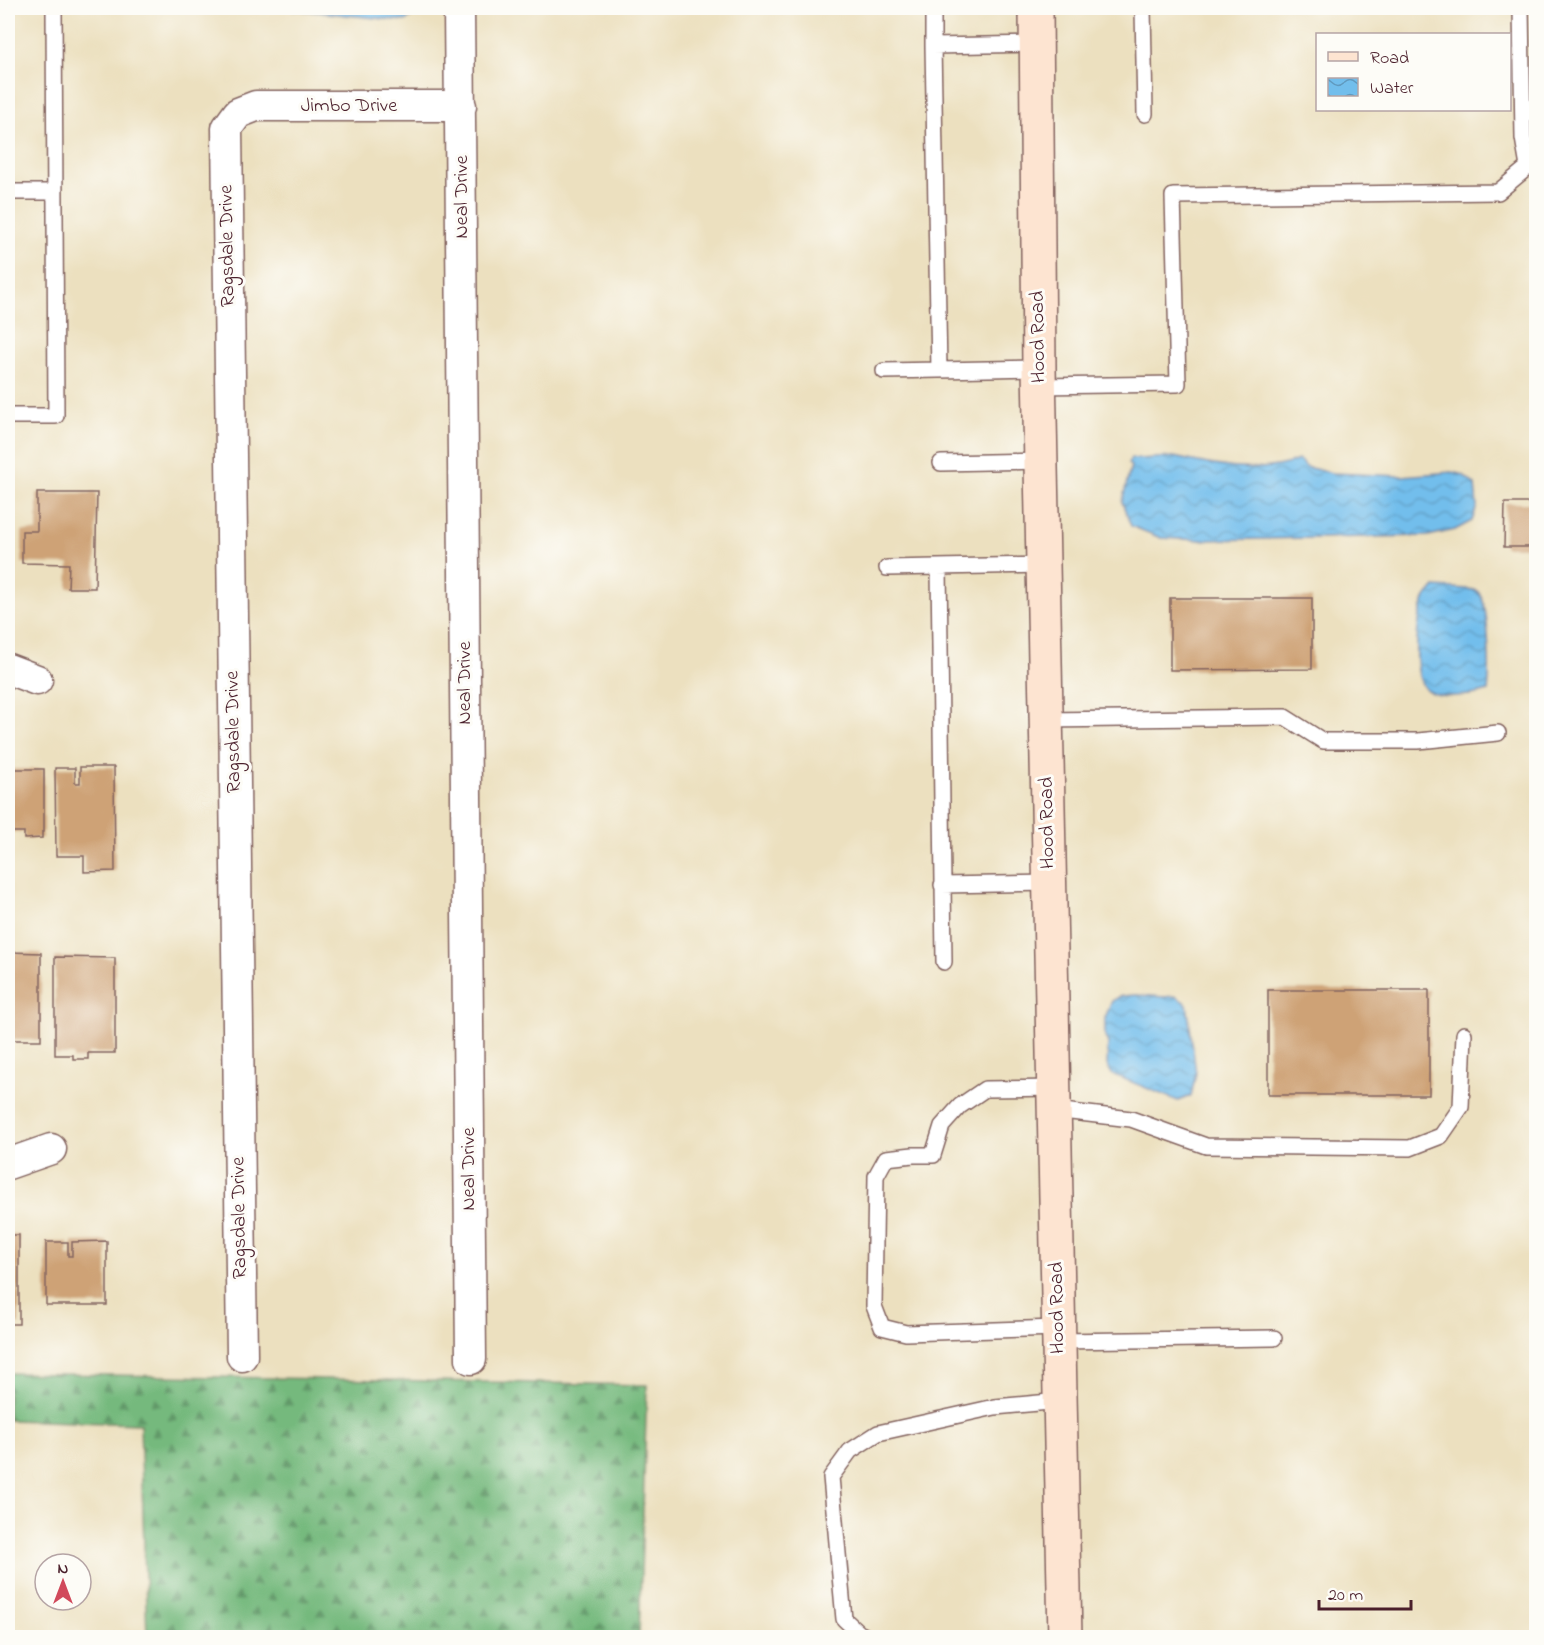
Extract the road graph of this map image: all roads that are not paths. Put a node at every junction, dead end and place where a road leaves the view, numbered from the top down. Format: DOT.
graph roads {
  1 [pos="54,8"];
  2 [pos="459,8"];
  3 [pos="933,8"];
  4 [pos="1036,8"];
  5 [pos="1143,8"];
  6 [pos="1521,8"];
  7 [pos="1036,44"];
  8 [pos="933,46"];
  9 [pos="461,106"];
  10 [pos="238,113"];
  11 [pos="1145,114"];
  12 [pos="1532,168"];
  13 [pos="8,192"];
  14 [pos="55,192"];
  15 [pos="884,370"];
  16 [pos="939,370"];
  17 [pos="1039,377"];
  18 [pos="8,416"];
  19 [pos="1041,461"];
  20 [pos="941,463"];
  21 [pos="1043,566"];
  22 [pos="887,568"];
  23 [pos="939,568"];
  24 [pos="8,669"];
  25 [pos="37,680"];
  26 [pos="1046,720"];
  27 [pos="1498,733"];
  28 [pos="1049,883"];
  29 [pos="942,885"];
  30 [pos="944,962"];
  31 [pos="1464,1034"];
  32 [pos="1053,1099"];
  33 [pos="51,1149"];
  34 [pos="8,1164"];
  35 [pos="1058,1334"];
  36 [pos="1274,1338"];
  37 [pos="242,1356"];
  38 [pos="471,1359"];
  39 [pos="1060,1401"];
  40 [pos="869,1638"];
  41 [pos="1065,1638"];
  1 -- 14 [label="lane"];
  2 -- 9 [label="street, Neal Drive"];
  3 -- 8 [label="lane"];
  4 -- 7 [label="street, Hood Road"];
  5 -- 11 [label="lane"];
  6 -- 12 [label="lane"];
  7 -- 8 [label="lane"];
  7 -- 17 [label="street, Hood Road"];
  8 -- 16 [label="lane"];
  9 -- 10 [label="street, Jimbo Drive"];
  9 -- 38 [label="street, Neal Drive"];
  10 -- 37 [label="street, Ragsdale Drive"];
  12 -- 17 [label="lane"];
  13 -- 14 [label="lane"];
  14 -- 18 [label="lane"];
  15 -- 16 [label="lane"];
  16 -- 17 [label="lane"];
  17 -- 19 [label="street, Hood Road"];
  19 -- 20 [label="lane"];
  19 -- 21 [label="street, Hood Road"];
  21 -- 23 [label="lane"];
  21 -- 26 [label="street, Hood Road"];
  22 -- 23 [label="lane"];
  23 -- 29 [label="lane"];
  24 -- 25 [label="street"];
  26 -- 27 [label="lane"];
  26 -- 28 [label="street, Hood Road"];
  28 -- 29 [label="lane"];
  28 -- 32 [label="street, Hood Road"];
  29 -- 30 [label="lane"];
  31 -- 32 [label="lane"];
  32 -- 35 [label="street, Hood Road"];
  32 -- 35 [label="lane"];
  33 -- 34 [label="street"];
  35 -- 36 [label="lane"];
  35 -- 39 [label="street, Hood Road"];
  39 -- 40 [label="lane"];
  39 -- 41 [label="street, Hood Road"];
}
